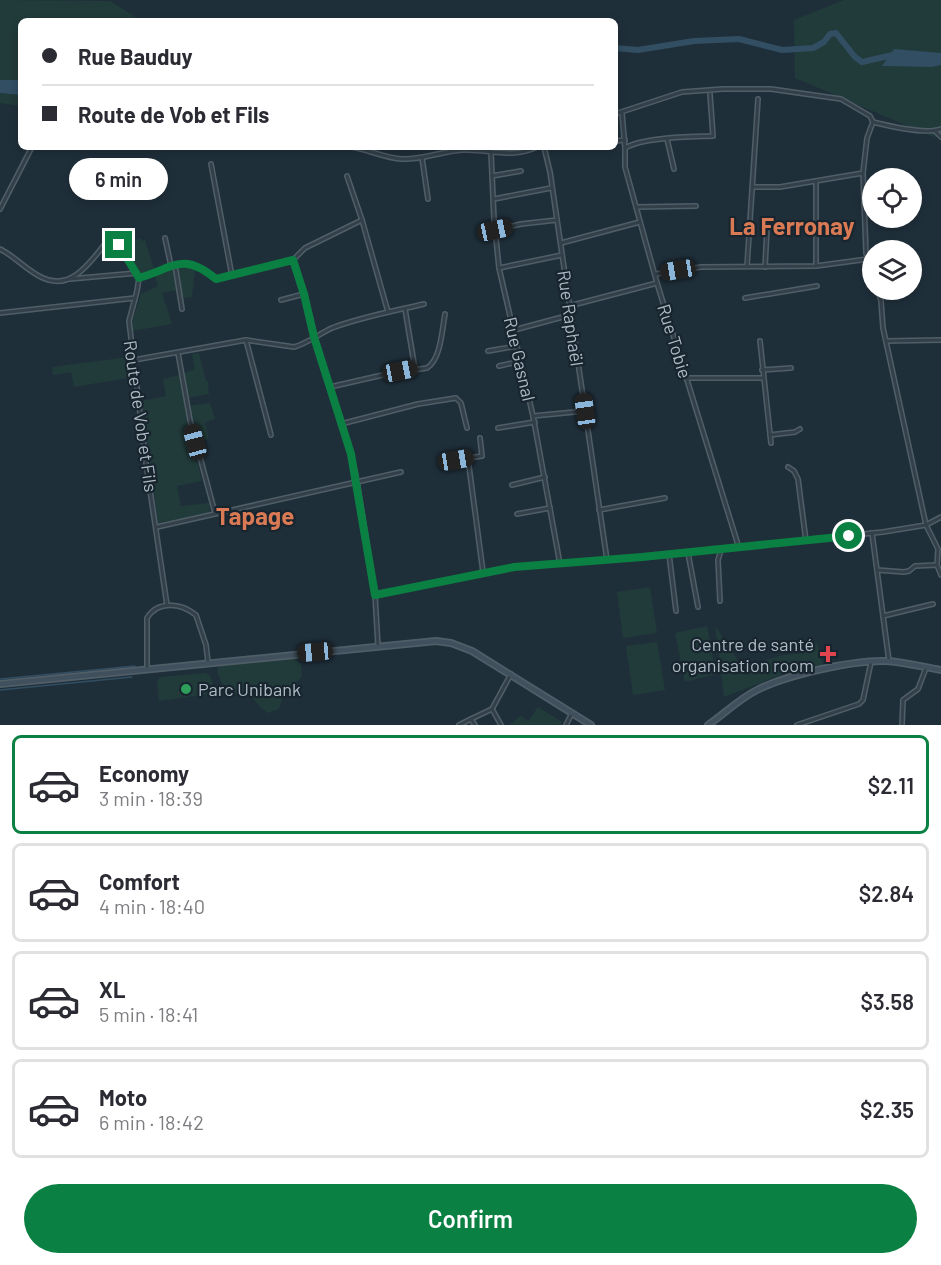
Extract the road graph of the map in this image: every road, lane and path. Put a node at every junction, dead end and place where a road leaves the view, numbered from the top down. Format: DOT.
graph roads {
  1 [pos="710,94"];
  2 [pos="758,99"];
  3 [pos="622,113"];
  4 [pos="618,114"];
  5 [pos="873,122"];
  6 [pos="941,129"];
  7 [pos="935,131"];
  8 [pos="941,137"];
  9 [pos="625,140"];
  10 [pos="667,140"];
  11 [pos="618,141"];
  12 [pos="625,148"];
  13 [pos="31,150"];
  14 [pos="362,150"];
  15 [pos="526,150"];
  16 [pos="545,150"];
  17 [pos="491,153"];
  18 [pos="422,158"];
  19 [pos="211,164"];
  20 [pos="864,168"];
  21 [pos="674,169"];
  22 [pos="521,171"];
  23 [pos="862,173"];
  24 [pos="347,176"];
  25 [pos="492,176"];
  26 [pos="816,182"];
  27 [pos="753,187"];
  28 [pos="552,188"];
  29 [pos="428,199"];
  30 [pos="494,199"];
  31 [pos="696,206"];
  32 [pos="636,207"];
  33 [pos="0,209"];
  34 [pos="362,220"];
  35 [pos="557,220"];
  36 [pos="640,222"];
  37 [pos="495,230"];
  38 [pos="767,230"];
  39 [pos="165,238"];
  40 [pos="560,243"];
  41 [pos="0,249"];
  42 [pos="562,255"];
  43 [pos="293,260"];
  44 [pos="862,260"];
  45 [pos="176,265"];
  46 [pos="171,266"];
  47 [pos="816,266"];
  48 [pos="747,267"];
  49 [pos="765,267"];
  50 [pos="499,268"];
  51 [pos="136,273"];
  52 [pos="656,274"];
  53 [pos="232,276"];
  54 [pos="139,278"];
  55 [pos="69,280"];
  56 [pos="657,283"];
  57 [pos="818,286"];
  58 [pos="304,294"];
  59 [pos="135,297"];
  60 [pos="745,298"];
  61 [pos="281,300"];
  62 [pos="880,300"];
  63 [pos="424,304"];
  64 [pos="568,306"];
  65 [pos="182,309"];
  66 [pos="405,309"];
  67 [pos="388,312"];
  68 [pos="0,313"];
  69 [pos="445,314"];
  70 [pos="570,315"];
  71 [pos="514,330"];
  72 [pos="314,337"];
  73 [pos="246,340"];
  74 [pos="941,340"];
  75 [pos="760,341"];
  76 [pos="886,341"];
  77 [pos="517,346"];
  78 [pos="488,351"];
  79 [pos="178,353"];
  80 [pos="134,360"];
  81 [pos="521,361"];
  82 [pos="499,366"];
  83 [pos="791,368"];
  84 [pos="415,369"];
  85 [pos="762,370"];
  86 [pos="687,378"];
  87 [pos="762,378"];
  88 [pos="330,387"];
  89 [pos="585,411"];
  90 [pos="533,416"];
  91 [pos="535,422"];
  92 [pos="342,424"];
  93 [pos="467,428"];
  94 [pos="498,428"];
  95 [pos="800,429"];
  96 [pos="271,435"];
  97 [pos="770,435"];
  98 [pos="480,438"];
  99 [pos="771,443"];
  100 [pos="468,459"];
  101 [pos="443,462"];
  102 [pos="788,467"];
  103 [pos="401,472"];
  104 [pos="544,477"];
  105 [pos="357,481"];
  106 [pos="513,485"];
  107 [pos="665,498"];
  108 [pos="550,508"];
  109 [pos="599,510"];
  110 [pos="215,513"];
  111 [pos="517,514"];
  112 [pos="941,517"];
  113 [pos="926,525"];
  114 [pos="157,527"];
  115 [pos="872,533"];
  116 [pos="807,540"];
  117 [pos="739,548"];
  118 [pos="940,548"];
  119 [pos="721,549"];
  120 [pos="688,552"];
  121 [pos="669,554"];
  122 [pos="607,560"];
  123 [pos="560,564"];
  124 [pos="937,565"];
  125 [pos="877,570"];
  126 [pos="483,572"];
  127 [pos="941,575"];
  128 [pos="375,595"];
  129 [pos="720,601"];
  130 [pos="933,604"];
  131 [pos="167,605"];
  132 [pos="698,608"];
  133 [pos="676,611"];
  134 [pos="883,616"];
  135 [pos="378,646"];
  136 [pos="208,662"];
  137 [pos="871,662"];
  138 [pos="888,662"];
  139 [pos="147,668"];
  140 [pos="926,668"];
  141 [pos="941,670"];
  142 [pos="511,674"];
  143 [pos="0,684"];
  144 [pos="492,709"];
  145 [pos="572,713"];
  146 [pos="471,719"];
  147 [pos="459,725"];
  148 [pos="475,725"];
  149 [pos="501,725"];
  150 [pos="566,725"];
  151 [pos="591,725"];
  152 [pos="708,725"];
  153 [pos="797,725"];
  154 [pos="902,725"];
  1 -- 10 [label="street"];
  2 -- 27 [label="street"];
  3 -- 4 [label="street"];
  3 -- 5 [label="street"];
  3 -- 9 [label="street, Rue Tobie"];
  5 -- 7 [label="street"];
  5 -- 20 [label="street"];
  6 -- 7 [label="street"];
  7 -- 8 [label="street"];
  9 -- 11 [label="street"];
  9 -- 12 [label="street, Rue Tobie"];
  10 -- 12 [label="street"];
  10 -- 21 [label="street"];
  12 -- 32 [label="street, Rue Tobie"];
  13 -- 33 [label="street"];
  14 -- 18 [label="street"];
  15 -- 17 [label="street"];
  16 -- 28 [label="street, Rue Raphaël"];
  17 -- 18 [label="street"];
  17 -- 25 [label="street, Rue Gasnal"];
  18 -- 29 [label="street"];
  19 -- 53 [label="street"];
  22 -- 25 [label="street"];
  23 -- 26 [label="street"];
  24 -- 34 [label="street"];
  25 -- 30 [label="street, Rue Gasnal"];
  26 -- 27 [label="street"];
  26 -- 47 [label="street"];
  27 -- 48 [label="street"];
  28 -- 30 [label="street"];
  28 -- 35 [label="street, Rue Raphaël"];
  30 -- 37 [label="street, Rue Gasnal"];
  31 -- 32 [label="street"];
  32 -- 36 [label="street, Rue Tobie"];
  34 -- 43 [label="street"];
  34 -- 67 [label="street"];
  35 -- 37 [label="street"];
  35 -- 40 [label="street, Rue Raphaël"];
  36 -- 40 [label="street"];
  36 -- 52 [label="street, Rue Tobie"];
  37 -- 50 [label="street, Rue Gasnal"];
  38 -- 49 [label="street"];
  39 -- 46 [label="street"];
  40 -- 42 [label="street, Rue Raphaël"];
  41 -- 55 [label="street"];
  42 -- 50 [label="street"];
  42 -- 64 [label="street, Rue Raphaël"];
  43 -- 53 [label="street"];
  43 -- 58 [label="street"];
  44 -- 47 [label="street"];
  45 -- 46 [label="street"];
  45 -- 53 [label="street"];
  45 -- 65 [label="street"];
  46 -- 54 [label="street"];
  47 -- 49 [label="street"];
  48 -- 49 [label="street"];
  48 -- 52 [label="street"];
  50 -- 71 [label="street, Rue Gasnal"];
  51 -- 54 [label="street"];
  51 -- 55 [label="street"];
  51 -- 55 [label="street"];
  52 -- 56 [label="street, Rue Tobie"];
  54 -- 59 [label="street, Route de Vob et Fils"];
  56 -- 64 [label="street"];
  56 -- 86 [label="street, Rue Tobie"];
  57 -- 60 [label="street"];
  58 -- 61 [label="street"];
  58 -- 72 [label="street"];
  59 -- 68 [label="street"];
  59 -- 80 [label="street, Route de Vob et Fils"];
  62 -- 76 [label="street"];
  63 -- 66 [label="street"];
  64 -- 70 [label="street, Rue Raphaël"];
  66 -- 67 [label="street"];
  66 -- 84 [label="street"];
  67 -- 72 [label="street"];
  69 -- 84 [label="street"];
  70 -- 71 [label="street"];
  70 -- 89 [label="street, Rue Raphaël"];
  71 -- 77 [label="street, Rue Gasnal"];
  72 -- 73 [label="street"];
  72 -- 88 [label="street"];
  73 -- 79 [label="street"];
  73 -- 96 [label="street"];
  74 -- 76 [label="street"];
  75 -- 85 [label="street"];
  76 -- 113 [label="street"];
  77 -- 78 [label="street"];
  77 -- 81 [label="street, Rue Gasnal"];
  79 -- 80 [label="street"];
  79 -- 110 [label="street"];
  80 -- 114 [label="street, Route de Vob et Fils"];
  81 -- 82 [label="street"];
  81 -- 90 [label="street, Rue Gasnal"];
  83 -- 85 [label="street"];
  84 -- 88 [label="street"];
  85 -- 87 [label="street"];
  86 -- 87 [label="street"];
  86 -- 117 [label="street, Rue Tobie"];
  87 -- 97 [label="street"];
  88 -- 92 [label="street"];
  89 -- 90 [label="street"];
  89 -- 109 [label="street, Rue Raphaël"];
  90 -- 91 [label="street, Rue Gasnal"];
  91 -- 94 [label="street"];
  91 -- 104 [label="street, Rue Gasnal"];
  92 -- 93 [label="street"];
  92 -- 105 [label="street"];
  95 -- 97 [label="street"];
  97 -- 99 [label="street"];
  98 -- 100 [label="street"];
  100 -- 101 [label="street"];
  100 -- 126 [label="street"];
  102 -- 116 [label="street"];
  103 -- 105 [label="street"];
  104 -- 106 [label="street"];
  104 -- 108 [label="street, Rue Gasnal"];
  105 -- 110 [label="street"];
  105 -- 128 [label="street"];
  107 -- 109 [label="street"];
  108 -- 111 [label="street"];
  108 -- 123 [label="street, Rue Gasnal"];
  109 -- 122 [label="street, Rue Raphaël"];
  110 -- 114 [label="street"];
  112 -- 113 [label="street"];
  113 -- 115 [label="street"];
  113 -- 118 [label="street"];
  114 -- 131 [label="street, Route de Vob et Fils"];
  115 -- 116 [label="street"];
  115 -- 125 [label="street"];
  116 -- 117 [label="street"];
  117 -- 119 [label="street"];
  118 -- 124 [label="street"];
  119 -- 120 [label="street"];
  119 -- 129 [label="street"];
  120 -- 121 [label="street"];
  120 -- 132 [label="street"];
  121 -- 122 [label="street"];
  121 -- 133 [label="street"];
  122 -- 123 [label="street"];
  123 -- 126 [label="street"];
  124 -- 125 [label="street"];
  124 -- 127 [label="street"];
  125 -- 134 [label="street"];
  126 -- 128 [label="street"];
  128 -- 135 [label="street"];
  130 -- 134 [label="street"];
  131 -- 136 [label="street"];
  131 -- 139 [label="street"];
  134 -- 138 [label="street"];
  135 -- 136 [label="main road"];
  135 -- 142 [label="main road"];
  136 -- 139 [label="main road"];
  137 -- 138 [label="main road"];
  137 -- 152 [label="main road"];
  137 -- 153 [label="street"];
  138 -- 140 [label="main road"];
  139 -- 143 [label="main road"];
  140 -- 141 [label="main road"];
  140 -- 154 [label="street"];
  142 -- 144 [label="street"];
  142 -- 145 [label="main road"];
  144 -- 146 [label="street"];
  144 -- 149 [label="street"];
  145 -- 150 [label="street"];
  145 -- 151 [label="main road"];
  146 -- 147 [label="street"];
  146 -- 148 [label="street"];
}
